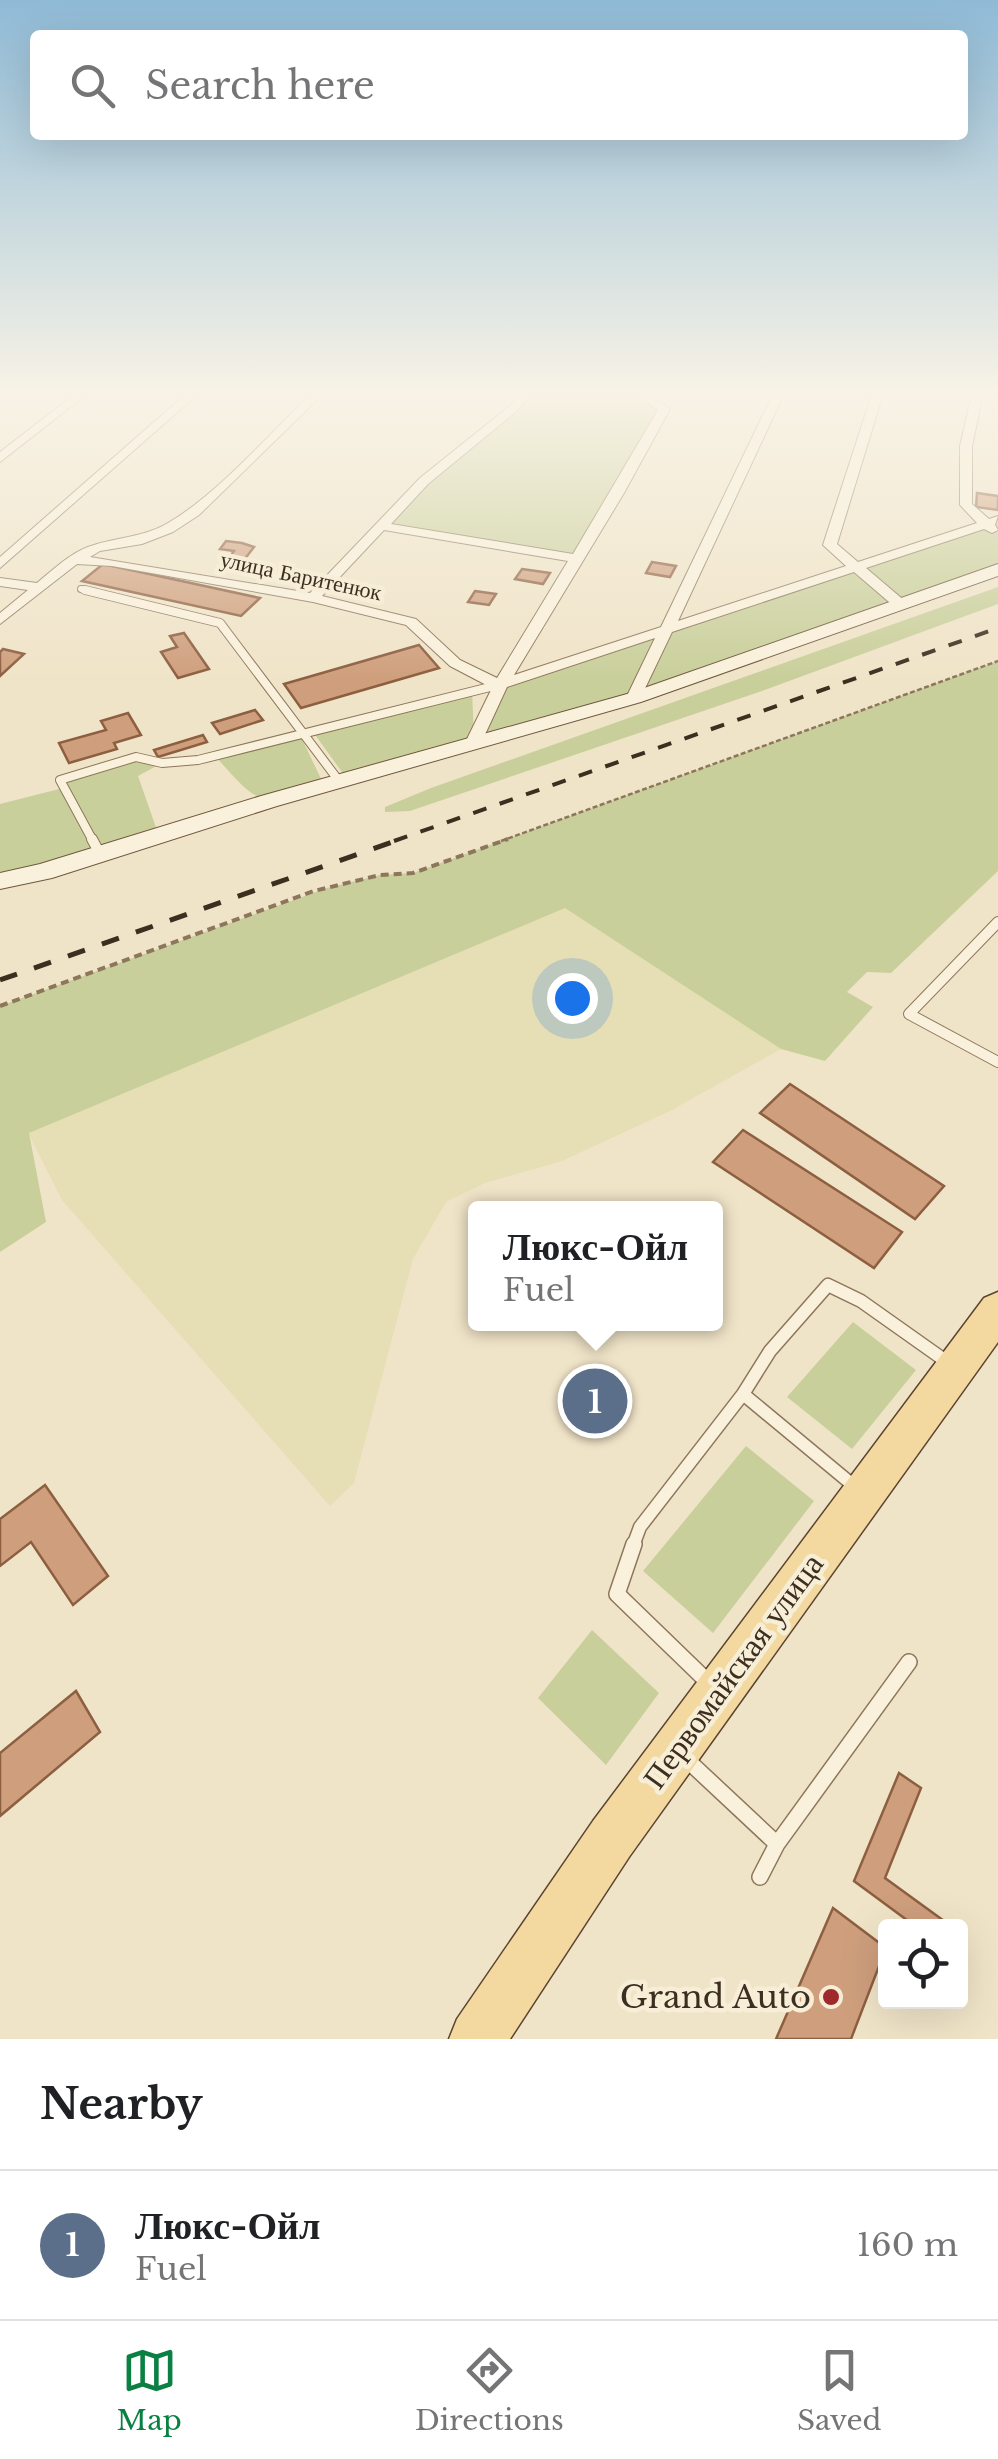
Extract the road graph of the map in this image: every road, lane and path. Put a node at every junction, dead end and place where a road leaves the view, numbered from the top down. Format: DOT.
graph roads {
  1 [pos="85,489"];
  2 [pos="219,489"];
  3 [pos="416,489"];
  4 [pos="623,489"];
  5 [pos="733,489"];
  6 [pos="847,489"];
  7 [pos="966,489"];
  8 [pos="382,526"];
  9 [pos="994,526"];
  10 [pos="578,559"];
  11 [pos="74,560"];
  12 [pos="0,564"];
  13 [pos="857,568"];
  14 [pos="998,570"];
  15 [pos="0,582"];
  16 [pos="39,588"];
  17 [pos="82,589"];
  18 [pos="313,598"];
  19 [pos="901,605"];
  20 [pos="0,620"];
  21 [pos="667,629"];
  22 [pos="998,660"];
  23 [pos="498,685"];
  24 [pos="634,698"];
  25 [pos="306,734"];
  26 [pos="474,742"];
  27 [pos="339,781"];
  28 [pos="100,854"];
  29 [pos="0,884"];
  30 [pos="998,922"];
  31 [pos="0,1006"];
  32 [pos="998,1062"];
  33 [pos="998,1310"];
  34 [pos="955,1368"];
  35 [pos="742,1394"];
  36 [pos="862,1493"];
  37 [pos="909,1662"];
  38 [pos="718,1692"];
  39 [pos="676,1750"];
  40 [pos="777,1844"];
  41 [pos="760,1878"];
  42 [pos="476,2039"];
  1 -- 12 [label="street"];
  2 -- 11 [label="street"];
  3 -- 8 [label="street"];
  4 -- 10 [label="street"];
  5 -- 21 [label="street"];
  6 -- 13 [label="street"];
  7 -- 9 [label="street"];
  8 -- 10 [label="street"];
  8 -- 18 [label="street"];
  9 -- 13 [label="street"];
  10 -- 23 [label="street"];
  11 -- 16 [label="street"];
  11 -- 18 [label="street, улица Баритенюк"];
  13 -- 19 [label="street"];
  13 -- 21 [label="street"];
  14 -- 19 [label="street"];
  15 -- 16 [label="street"];
  16 -- 20 [label="street"];
  17 -- 25 [label="lane"];
  18 -- 23 [label="street, улица Баритенюк"];
  19 -- 24 [label="street"];
  21 -- 23 [label="street"];
  21 -- 24 [label="street"];
  22 -- 31 [label="path"];
  23 -- 25 [label="lane"];
  23 -- 26 [label="street"];
  24 -- 26 [label="street"];
  25 -- 27 [label="lane"];
  25 -- 28 [label="lane"];
  26 -- 27 [label="street"];
  27 -- 28 [label="street"];
  28 -- 29 [label="street"];
  30 -- 32 [label="lane"];
  33 -- 34 [label="main road, Первомайская улица"];
  34 -- 35 [label="lane"];
  34 -- 36 [label="main road, Первомайская улица"];
  35 -- 36 [label="lane"];
  35 -- 38 [label="lane"];
  36 -- 38 [label="main road, Первомайская улица"];
  37 -- 40 [label="lane"];
  38 -- 39 [label="main road, Первомайская улица"];
  39 -- 40 [label="lane"];
  39 -- 42 [label="main road, Первомайская улица"];
  40 -- 41 [label="lane"];
}
